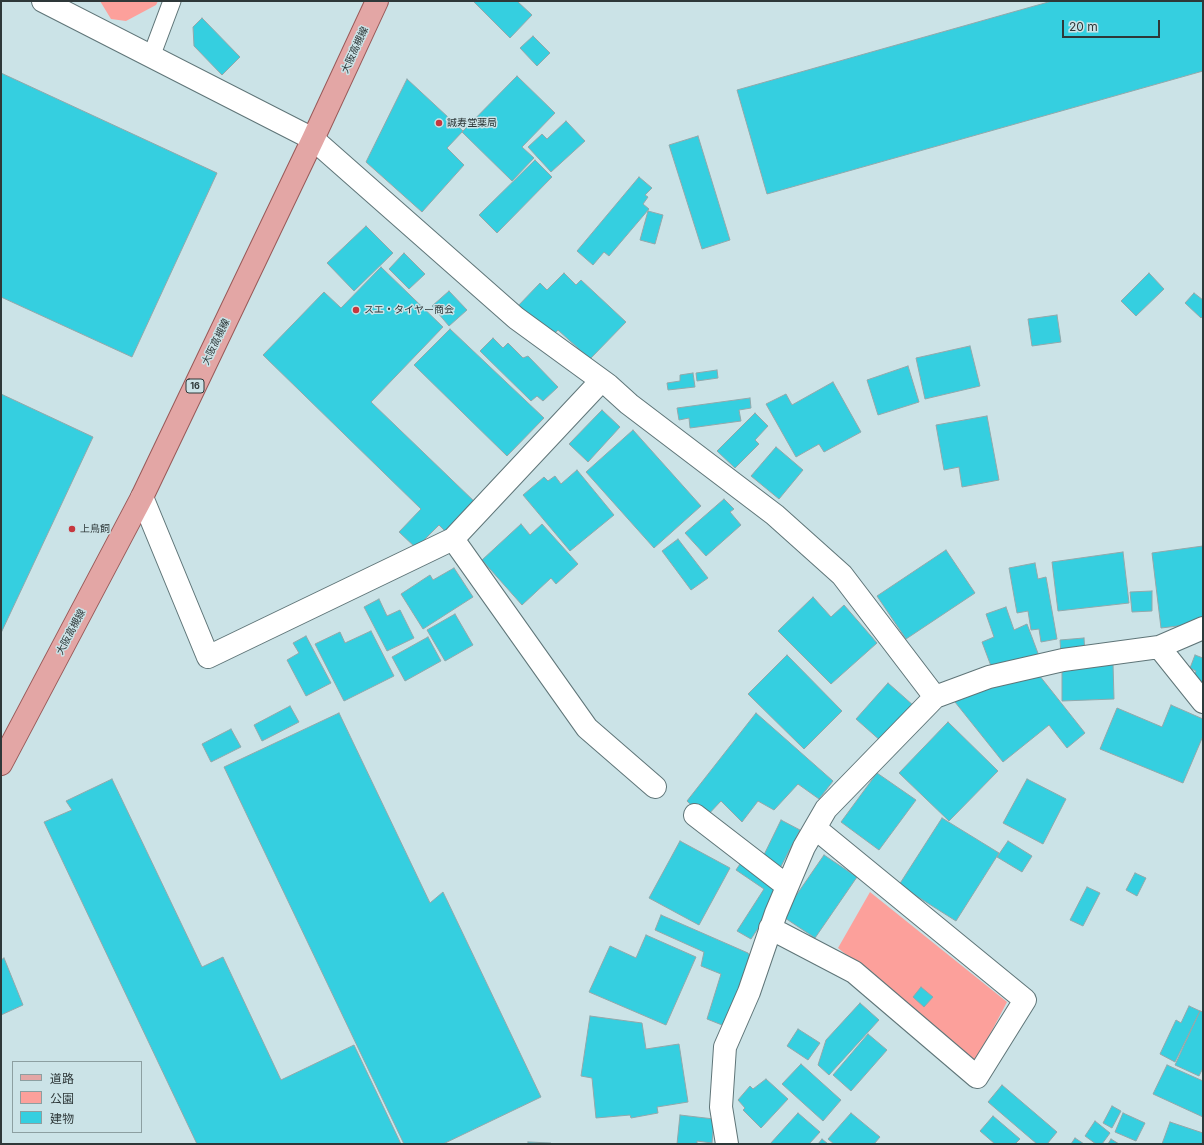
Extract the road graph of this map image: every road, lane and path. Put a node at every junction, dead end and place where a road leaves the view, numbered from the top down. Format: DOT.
graph roads {
  1 [pos="43,1"];
  2 [pos="172,1"];
  3 [pos="377,1"];
  4 [pos="81,11"];
  5 [pos="151,57"];
  6 [pos="313,139"];
  7 [pos="601,380"];
  8 [pos="142,497"];
  9 [pos="453,539"];
  10 [pos="1203,628"];
  11 [pos="1159,646"];
  12 [pos="935,697"];
  13 [pos="1203,702"];
  14 [pos="1,764"];
  15 [pos="655,787"];
  16 [pos="695,815"];
  17 [pos="814,828"];
  18 [pos="787,886"];
  19 [pos="770,928"];
  20 [pos="727,1144"];
  1 -- 4 [label="street"];
  2 -- 5 [label="lane"];
  3 -- 6 [label="main road, 大阪高槻線 / 16"];
  4 -- 5 [label="street"];
  5 -- 6 [label="street"];
  6 -- 7 [label="street"];
  6 -- 8 [label="main road, 大阪高槻線 / 16"];
  7 -- 9 [label="street"];
  7 -- 12 [label="street"];
  8 -- 9 [label="street"];
  8 -- 14 [label="main road, 大阪高槻線 / 16"];
  9 -- 15 [label="street"];
  10 -- 11 [label="street"];
  11 -- 12 [label="street"];
  11 -- 13 [label="street"];
  12 -- 17 [label="street"];
  16 -- 18 [label="street"];
  17 -- 18 [label="street"];
  17 -- 19 [label="street"];
  18 -- 19 [label="street"];
  19 -- 20 [label="street"];
}
